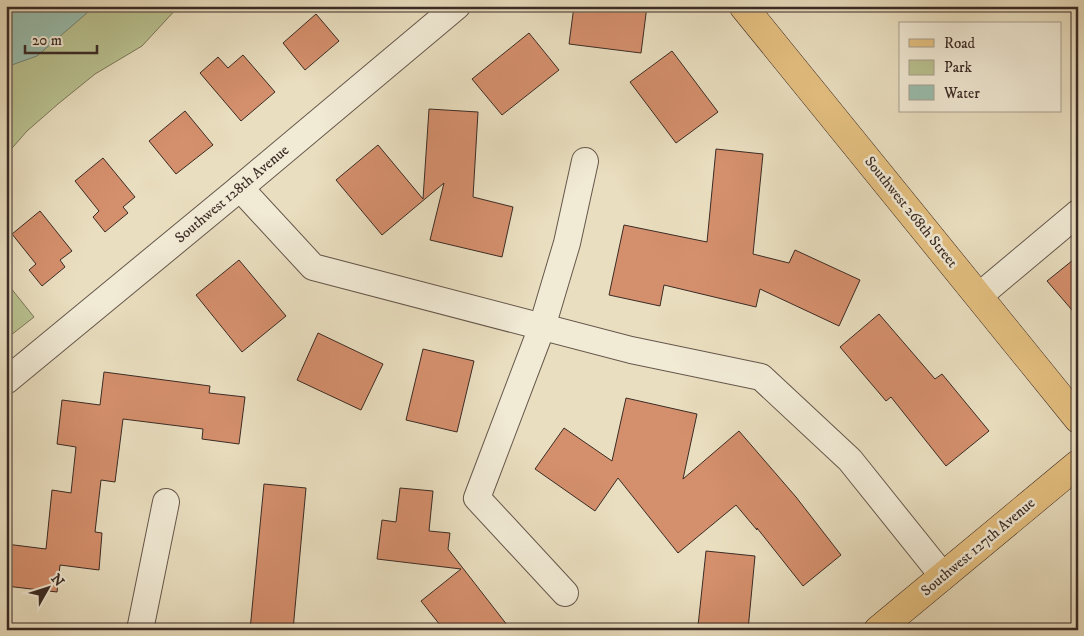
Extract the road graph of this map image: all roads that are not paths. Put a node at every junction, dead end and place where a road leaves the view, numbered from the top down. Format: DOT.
graph roads {
  1 [pos="458,6"];
  2 [pos="743,6"];
  3 [pos="584,161"];
  4 [pos="240,188"];
  5 [pos="1078,213"];
  6 [pos="979,296"];
  7 [pos="542,327"];
  8 [pos="6,380"];
  9 [pos="1078,418"];
  10 [pos="1078,464"];
  11 [pos="166,502"];
  12 [pos="943,576"];
  13 [pos="565,593"];
  14 [pos="140,630"];
  15 [pos="878,630"];
  1 -- 4 [label="street, Southwest 128th Avenue"];
  2 -- 6 [label="main road, Southwest 268th Street"];
  3 -- 7 [label="street"];
  4 -- 7 [label="street"];
  4 -- 8 [label="street, Southwest 128th Avenue"];
  5 -- 6 [label="street"];
  6 -- 9 [label="main road, Southwest 268th Street"];
  7 -- 12 [label="street"];
  7 -- 13 [label="street"];
  10 -- 12 [label="main road, Southwest 127th Avenue"];
  11 -- 14 [label="street"];
  12 -- 15 [label="main road, Southwest 127th Avenue"];
}
